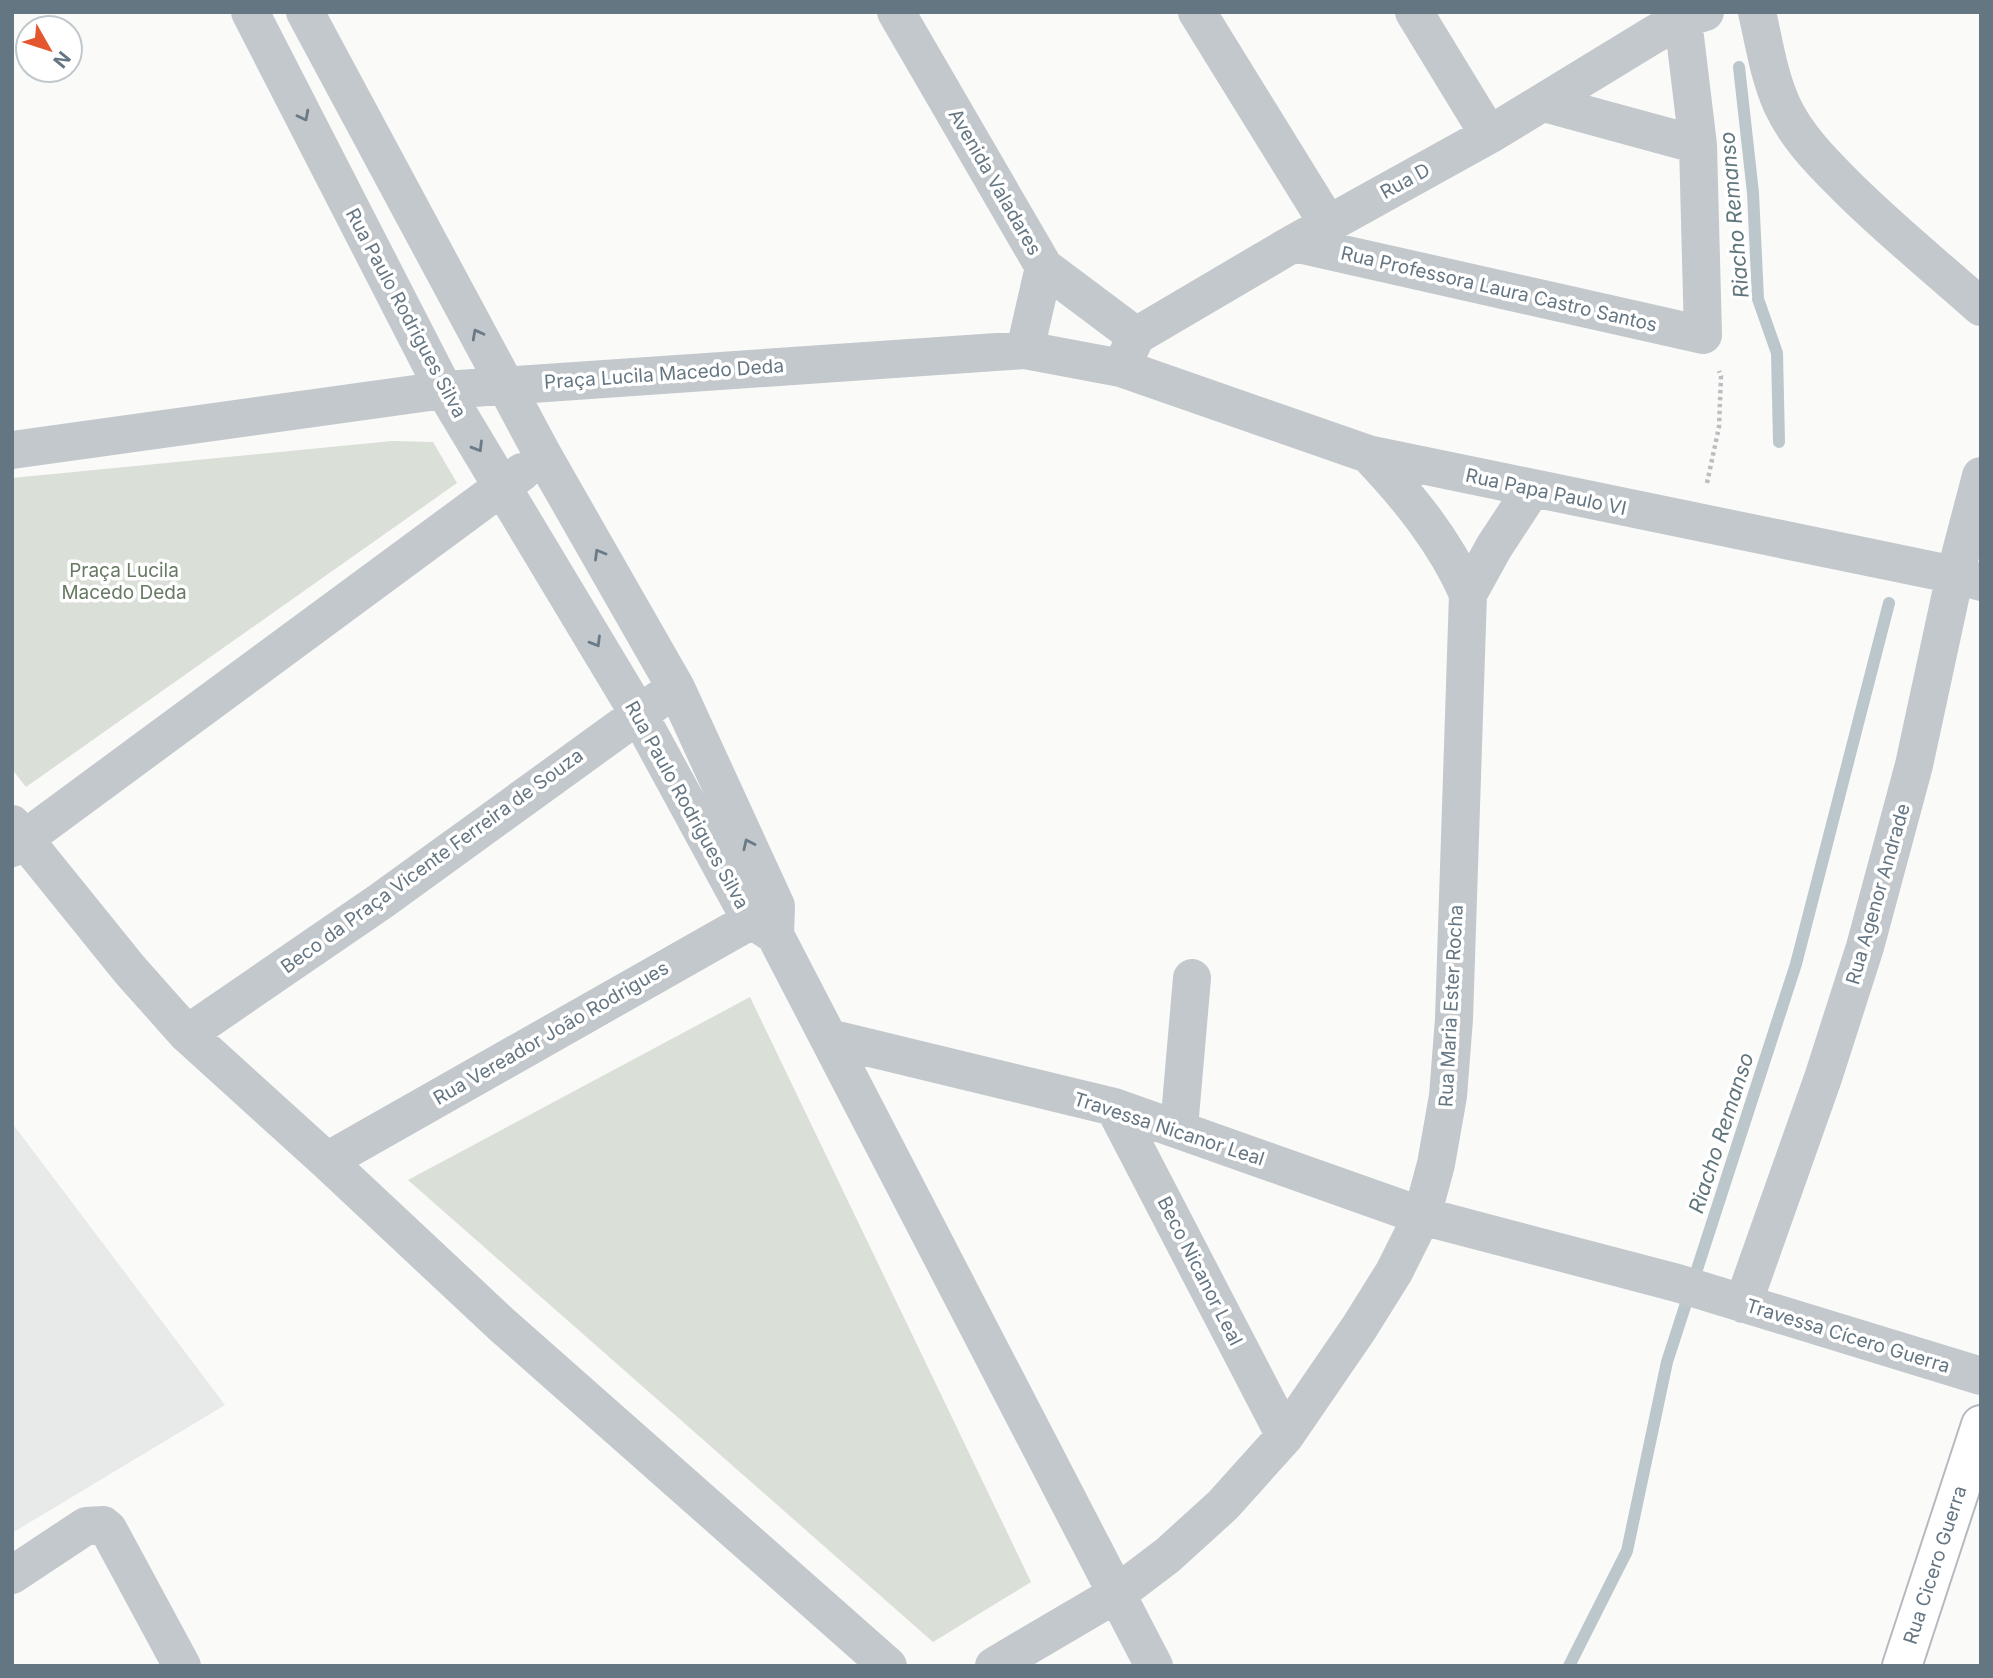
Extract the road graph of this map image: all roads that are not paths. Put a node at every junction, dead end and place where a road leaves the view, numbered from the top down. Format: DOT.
graph roads {
  1 [pos="250,12"];
  2 [pos="305,12"];
  3 [pos="896,12"];
  4 [pos="1197,12"];
  5 [pos="1415,12"];
  6 [pos="1757,12"];
  7 [pos="1673,18"];
  8 [pos="323,46"];
  9 [pos="285,79"];
  10 [pos="1544,103"];
  11 [pos="1489,135"];
  12 [pos="1699,145"];
  13 [pos="1328,224"];
  14 [pos="1294,243"];
  15 [pos="1044,267"];
  16 [pos="1981,307"];
  17 [pos="1025,349"];
  18 [pos="1128,352"];
  19 [pos="505,386"];
  20 [pos="444,390"];
  21 [pos="12,450"];
  22 [pos="1368,454"];
  23 [pos="544,457"];
  24 [pos="1981,476"];
  25 [pos="501,486"];
  26 [pos="1532,489"];
  27 [pos="1968,578"];
  28 [pos="1468,594"];
  29 [pos="676,688"];
  30 [pos="638,713"];
  31 [pos="16,837"];
  32 [pos="767,920"];
  33 [pos="1192,978"];
  34 [pos="187,1034"];
  35 [pos="830,1038"];
  36 [pos="1114,1107"];
  37 [pos="1179,1128"];
  38 [pos="327,1161"];
  39 [pos="1422,1216"];
  40 [pos="1677,1283"];
  41 [pos="1730,1299"];
  42 [pos="1981,1376"];
  43 [pos="1981,1424"];
  44 [pos="1285,1436"];
  45 [pos="12,1575"];
  46 [pos="1118,1593"];
  47 [pos="183,1666"];
  48 [pos="888,1666"];
  49 [pos="994,1666"];
  50 [pos="1154,1666"];
  51 [pos="1902,1666"];
  1 -- 9 [label="street, Rua Paulo Rodrigues Silva"];
  2 -- 8 [label="street, Rua Paulo Rodrigues Silva"];
  3 -- 15 [label="street, Avenida Valadares"];
  4 -- 13 [label="street"];
  5 -- 11 [label="street"];
  6 -- 16 [label="street"];
  7 -- 10 [label="street, Rua D"];
  7 -- 12 [label="street"];
  8 -- 9 [label="street"];
  19 -- 8 [label="street, Rua Paulo Rodrigues Silva, one-way"];
  9 -- 20 [label="street, Rua Paulo Rodrigues Silva, one-way"];
  10 -- 11 [label="street, Rua D"];
  10 -- 12 [label="street"];
  11 -- 13 [label="street, Rua D"];
  12 -- 14 [label="street, Rua Professora Laura Castro Santos"];
  13 -- 14 [label="street, Rua D"];
  14 -- 18 [label="street, Rua D"];
  15 -- 17 [label="street, Avenida Valadares"];
  15 -- 18 [label="street"];
  17 -- 18 [label="street"];
  17 -- 19 [label="street, Praça Lucila Macedo Deda"];
  18 -- 22 [label="street, Rua Papa Paulo VI"];
  19 -- 20 [label="street, Praça Lucila Macedo Deda"];
  19 -- 23 [label="street, Rua Paulo Rodrigues Silva"];
  20 -- 21 [label="street, Praça Lucila Macedo Deda"];
  20 -- 25 [label="street, Rua Paulo Rodrigues Silva, one-way"];
  22 -- 26 [label="street, Rua Papa Paulo VI"];
  22 -- 28 [label="street"];
  23 -- 25 [label="street"];
  29 -- 23 [label="street, Rua Paulo Rodrigues Silva, one-way"];
  24 -- 27 [label="street, Rua Agenor Andrade"];
  25 -- 30 [label="street, Rua Paulo Rodrigues Silva, one-way"];
  25 -- 31 [label="street"];
  26 -- 27 [label="street, Rua Papa Paulo VI"];
  26 -- 28 [label="street, Rua Maria Ester Rocha"];
  27 -- 41 [label="street, Rua Agenor Andrade"];
  28 -- 39 [label="street, Rua Maria Ester Rocha"];
  29 -- 30 [label="street, Beco da Praça Vicente Ferreira de Souza"];
  32 -- 29 [label="street, Rua Paulo Rodrigues Silva, one-way"];
  30 -- 32 [label="street, Rua Paulo Rodrigues Silva"];
  30 -- 34 [label="street, Beco da Praça Vicente Ferreira de Souza"];
  31 -- 34 [label="street"];
  32 -- 35 [label="street"];
  32 -- 38 [label="street, Rua Vereador João Rodrigues"];
  33 -- 37 [label="street"];
  34 -- 38 [label="street"];
  35 -- 36 [label="street, Travessa Nicanor Leal"];
  35 -- 46 [label="street"];
  36 -- 37 [label="street, Travessa Nicanor Leal"];
  36 -- 44 [label="street, Beco Nicanor Leal"];
  37 -- 39 [label="street, Travessa Nicanor Leal"];
  38 -- 48 [label="street"];
  39 -- 40 [label="street, Travessa Nicanor Leal"];
  39 -- 44 [label="street, Rua Maria Ester Rocha"];
  40 -- 41 [label="street, Travessa Cícero Guerra"];
  41 -- 42 [label="street, Travessa Cícero Guerra"];
  43 -- 51 [label="main road, Rua Cicero Guerra"];
  44 -- 46 [label="street, Rua Maria Ester Rocha"];
  45 -- 47 [label="street"];
  46 -- 49 [label="street, Rua Maria Ester Rocha"];
  46 -- 50 [label="street"];
}
